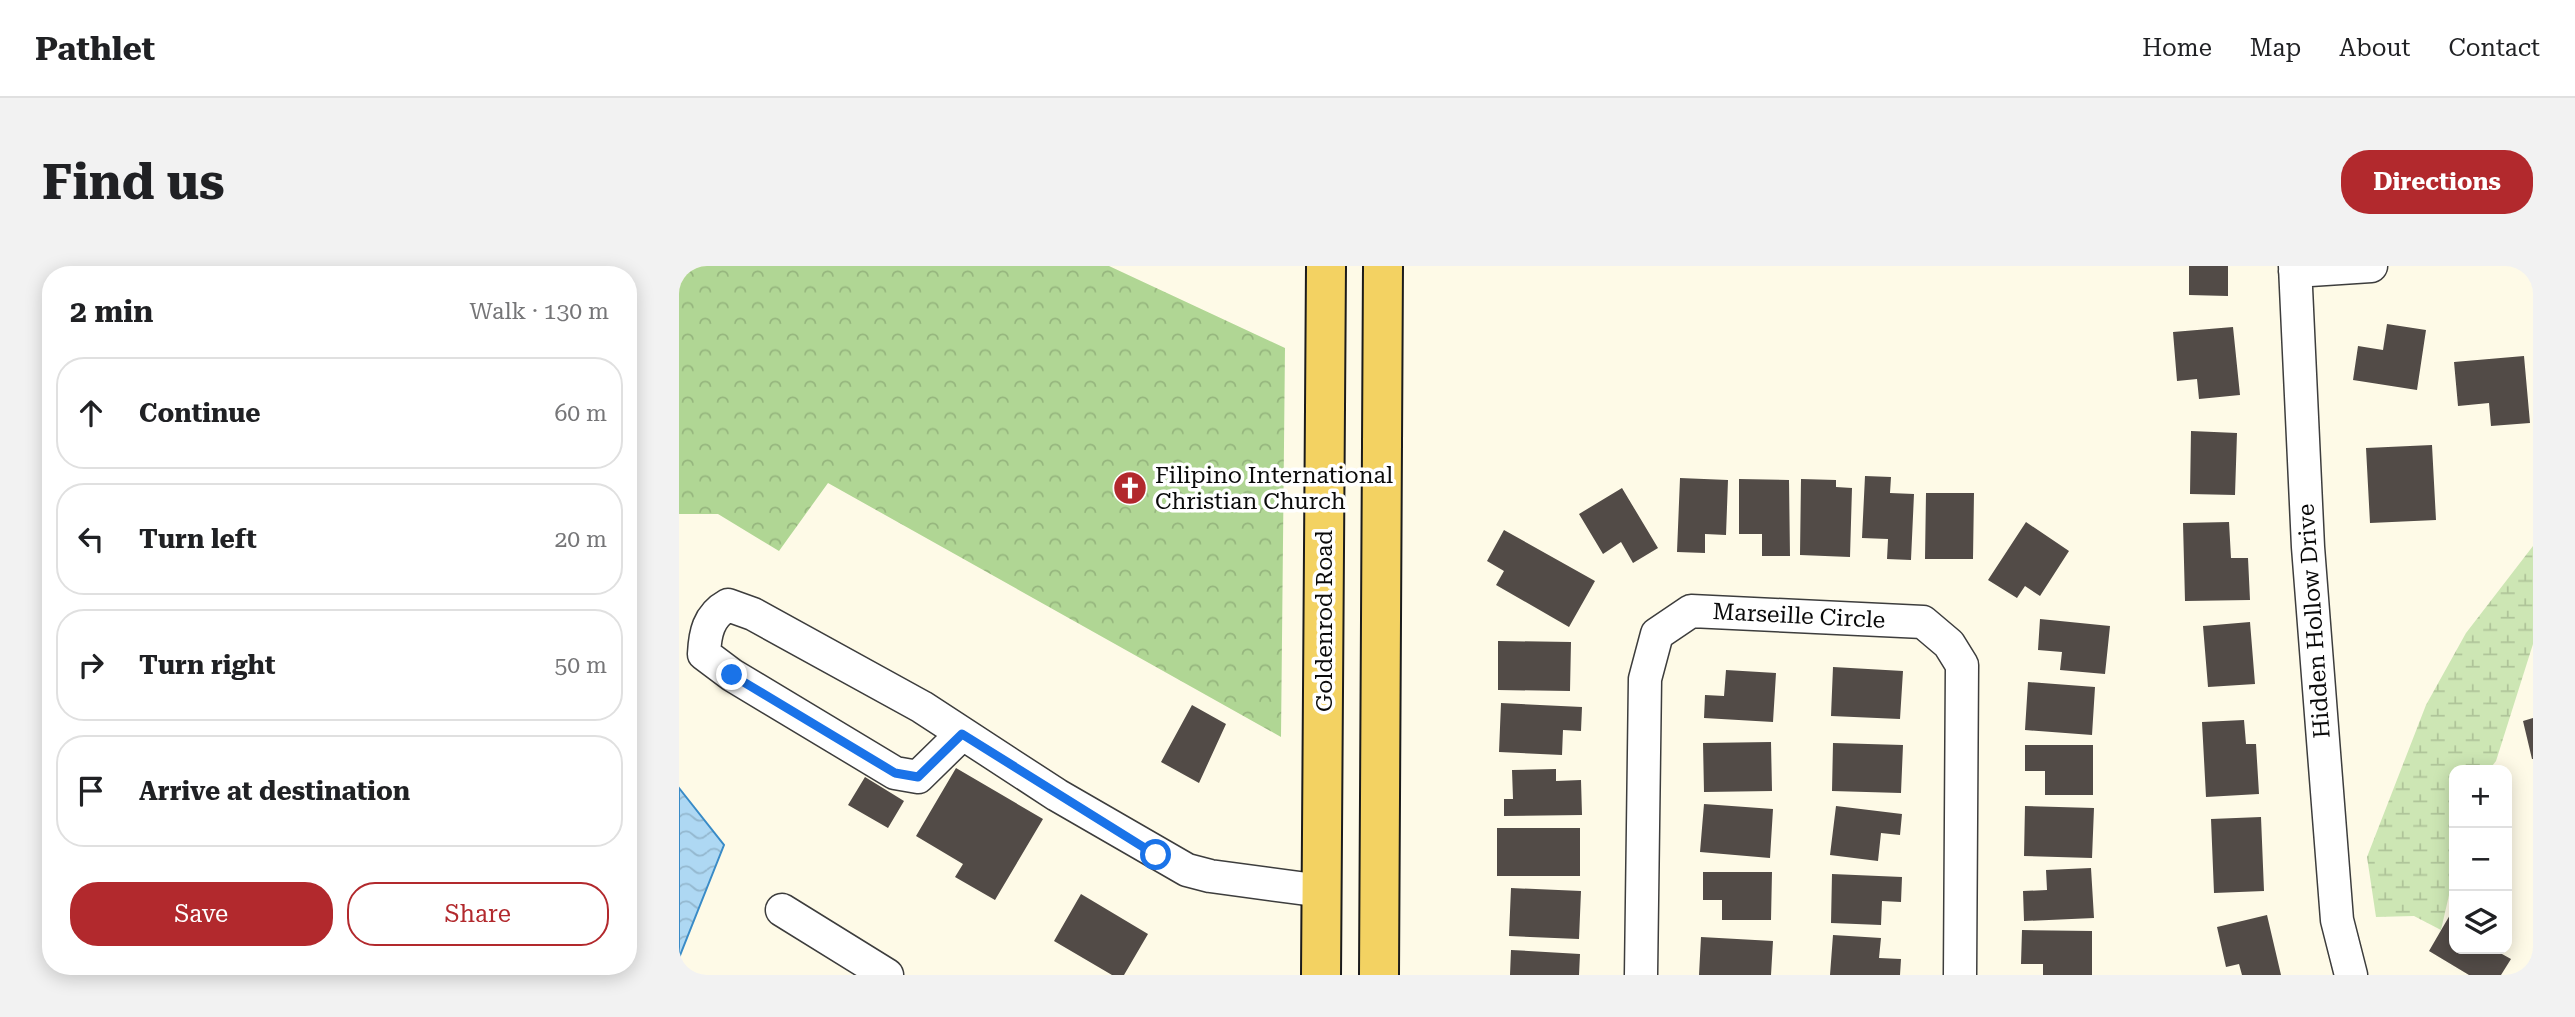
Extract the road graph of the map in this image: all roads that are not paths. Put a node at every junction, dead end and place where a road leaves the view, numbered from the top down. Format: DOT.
graph roads {
  1 [pos="1326,266"];
  2 [pos="1383,266"];
  3 [pos="2371,266"];
  4 [pos="2295,269"];
  5 [pos="962,734"];
  6 [pos="1322,891"];
  7 [pos="782,910"];
  8 [pos="845,965"];
  9 [pos="887,975"];
  10 [pos="1321,975"];
  11 [pos="1379,975"];
  12 [pos="1641,975"];
  13 [pos="1960,975"];
  14 [pos="2350,975"];
  1 -- 6 [label="main road, Goldenrod Road"];
  2 -- 11 [label="main road"];
  3 -- 4 [label="street"];
  4 -- 14 [label="street, Hidden Hollow Drive"];
  5 -- 5 [label="street"];
  5 -- 6 [label="street"];
  6 -- 10 [label="main road, Goldenrod Road"];
  7 -- 8 [label="street"];
  8 -- 9 [label="street"];
  12 -- 13 [label="street, Marseille Circle"];
}
